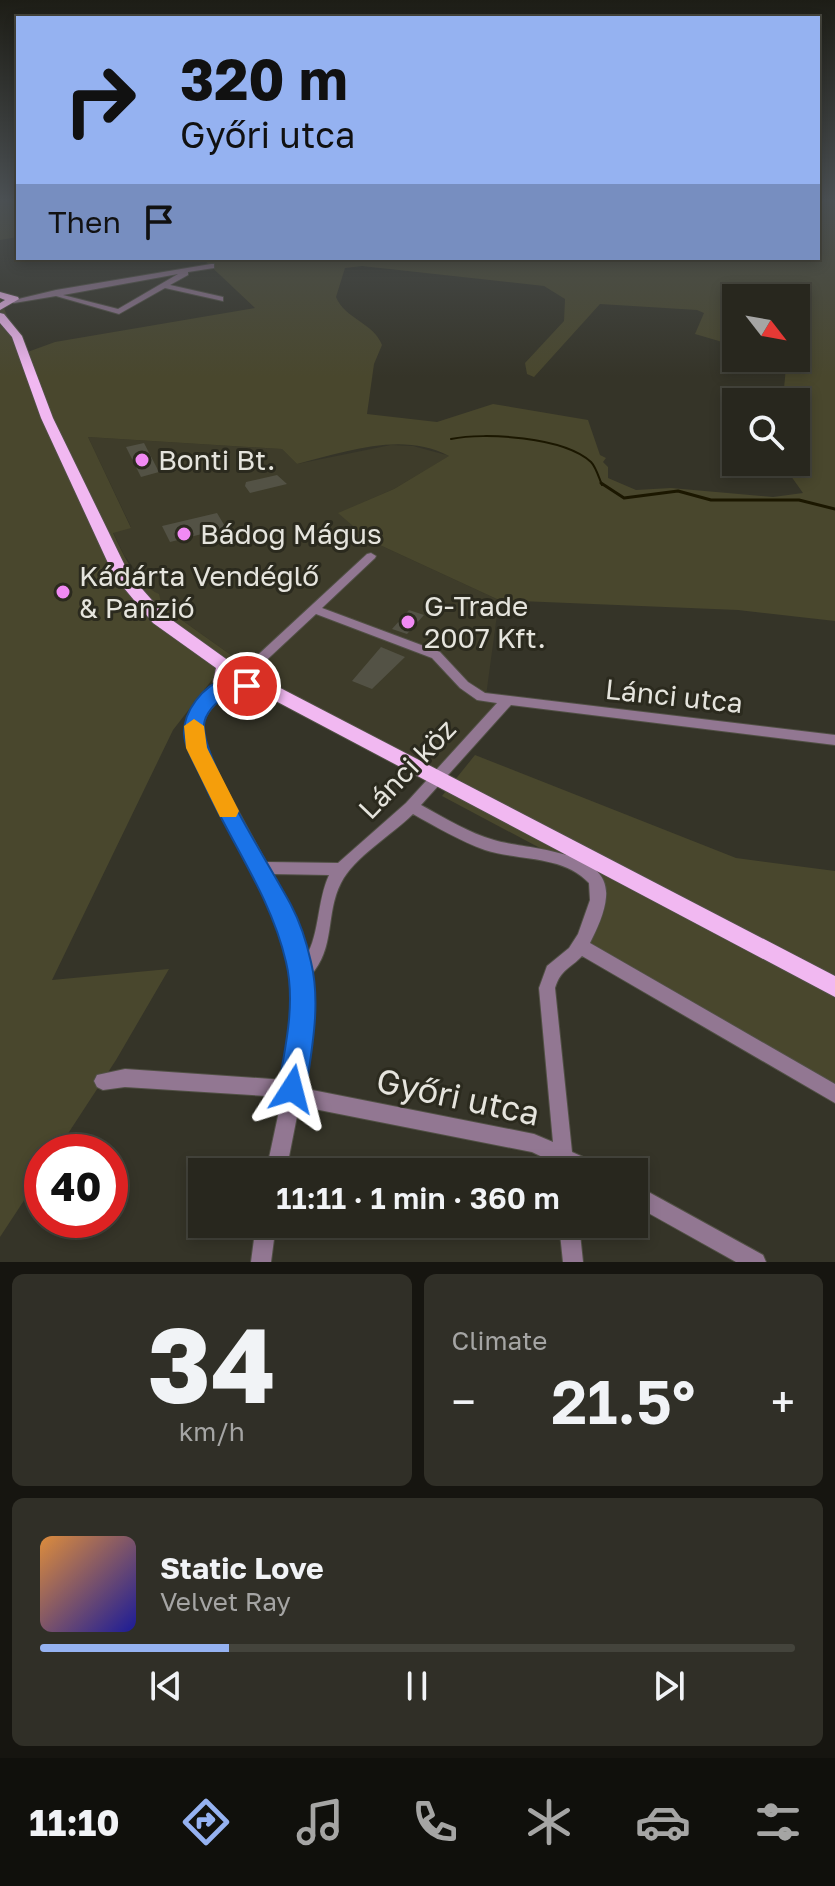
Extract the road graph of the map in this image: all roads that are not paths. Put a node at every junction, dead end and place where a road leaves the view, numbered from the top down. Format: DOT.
graph roads {
  1 [pos="211,266"];
  2 [pos="184,271"];
  3 [pos="165,286"];
  4 [pos="51,292"];
  5 [pos="5,299"];
  6 [pos="220,299"];
  7 [pos="0,316"];
  8 [pos="14,331"];
  9 [pos="371,556"];
  10 [pos="313,609"];
  11 [pos="253,674"];
  12 [pos="225,676"];
  13 [pos="507,701"];
  14 [pos="835,740"];
  15 [pos="438,777"];
  16 [pos="412,807"];
  17 [pos="261,868"];
  18 [pos="341,869"];
  19 [pos="580,946"];
  20 [pos="301,974"];
  21 [pos="835,987"];
  22 [pos="103,1081"];
  23 [pos="292,1092"];
  24 [pos="835,1094"];
  25 [pos="279,1158"];
  26 [pos="556,1158"];
  27 [pos="564,1158"];
  28 [pos="648,1202"];
  29 [pos="264,1238"];
  30 [pos="570,1238"];
  31 [pos="261,1262"];
  32 [pos="573,1262"];
  33 [pos="756,1262"];
  1 -- 2 [label="street"];
  2 -- 3 [label="street"];
  2 -- 4 [label="street"];
  3 -- 4 [label="street"];
  3 -- 6 [label="street"];
  4 -- 5 [label="street"];
  5 -- 8 [label="main road"];
  7 -- 8 [label="main road"];
  8 -- 12 [label="main road"];
  9 -- 10 [label="street"];
  10 -- 11 [label="street"];
  10 -- 13 [label="street, Lánci utca"];
  11 -- 12 [label="main road"];
  11 -- 12 [label="main road"];
  11 -- 15 [label="main road"];
  12 -- 17 [label="street"];
  13 -- 14 [label="street, Lánci utca"];
  13 -- 15 [label="street, Lánci köz"];
  15 -- 16 [label="street, Lánci köz"];
  15 -- 21 [label="main road"];
  16 -- 18 [label="street, Lánci köz"];
  16 -- 19 [label="street"];
  17 -- 18 [label="street"];
  17 -- 20 [label="street"];
  18 -- 20 [label="street"];
  19 -- 24 [label="street"];
  19 -- 27 [label="street"];
  20 -- 23 [label="street"];
  22 -- 23 [label="street, Győri utca"];
  23 -- 25 [label="street"];
  23 -- 26 [label="street, Győri utca"];
  28 -- 33 [label="street"];
  29 -- 31 [label="street"];
  30 -- 32 [label="street"];
}
